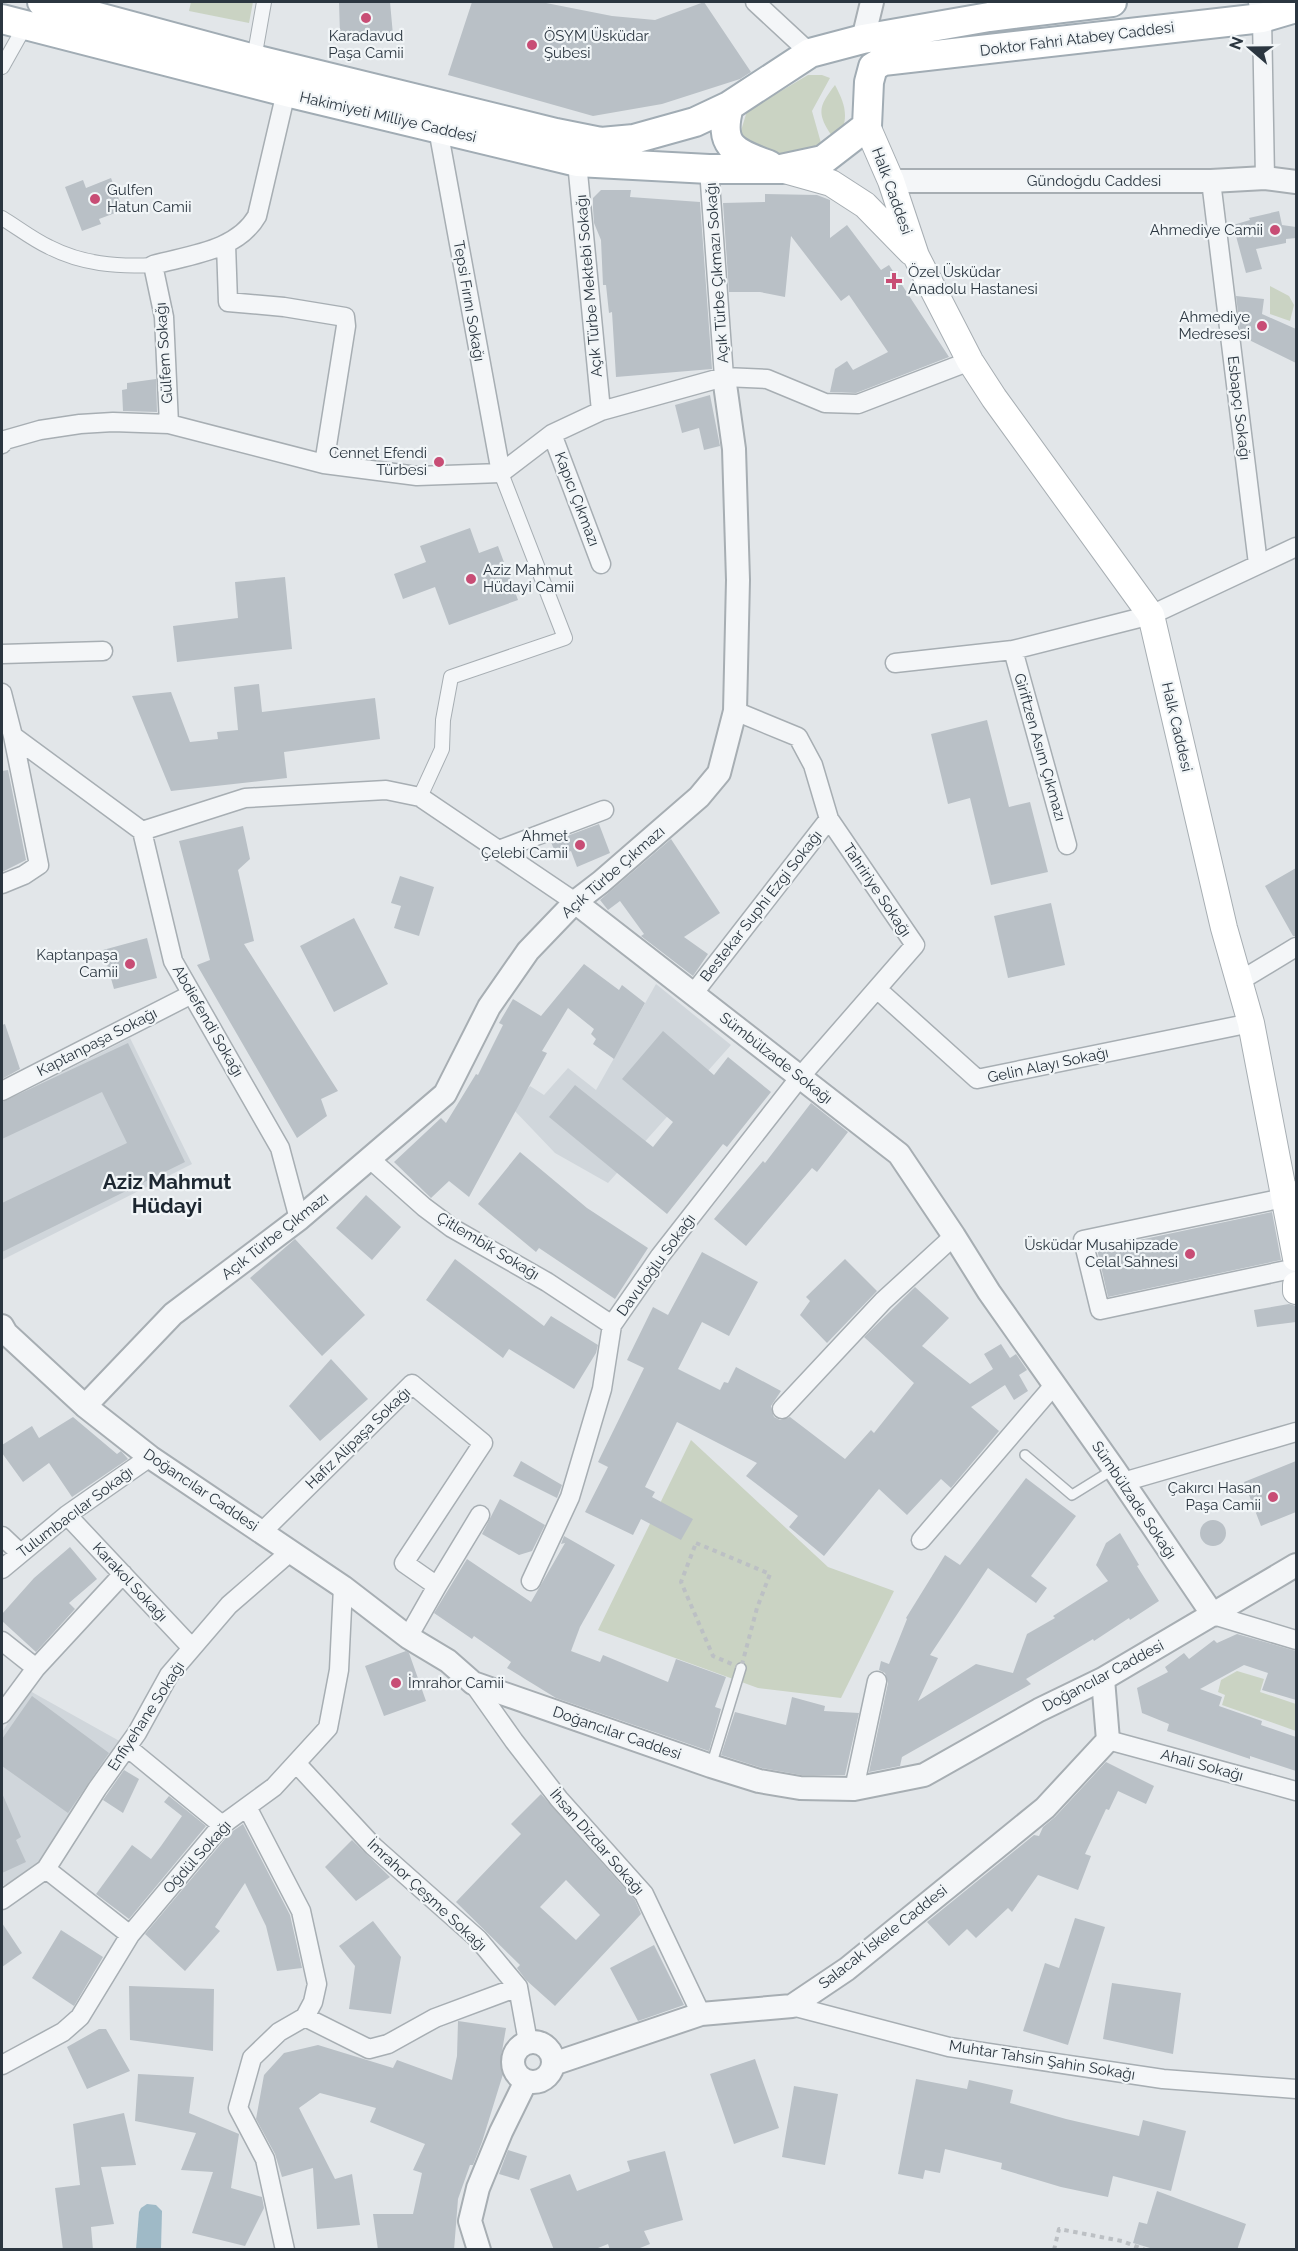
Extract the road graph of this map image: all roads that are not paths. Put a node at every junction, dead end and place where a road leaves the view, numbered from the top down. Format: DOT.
graph roads {
  1 [pos="264,2"];
  2 [pos="755,2"];
  3 [pos="872,2"];
  4 [pos="1112,2"];
  5 [pos="50,3"];
  6 [pos="1296,8"];
  7 [pos="1260,10"];
  8 [pos="14,22"];
  9 [pos="863,39"];
  10 [pos="820,50"];
  11 [pos="254,59"];
  12 [pos="2,67"];
  13 [pos="869,82"];
  14 [pos="286,92"];
  15 [pos="729,106"];
  16 [pos="867,126"];
  17 [pos="438,129"];
  18 [pos="577,162"];
  19 [pos="709,169"];
  20 [pos="781,169"];
  21 [pos="1265,178"];
  22 [pos="891,181"];
  23 [pos="1211,181"];
  24 [pos="1296,182"];
  25 [pos="2,218"];
  26 [pos="226,244"];
  27 [pos="916,256"];
  28 [pos="153,265"];
  29 [pos="970,361"];
  30 [pos="724,377"];
  31 [pos="601,411"];
  32 [pos="169,424"];
  33 [pos="552,434"];
  34 [pos="2,444"];
  35 [pos="324,464"];
  36 [pos="501,473"];
  37 [pos="1296,547"];
  38 [pos="601,564"];
  39 [pos="1258,564"];
  40 [pos="1151,615"];
  41 [pos="1013,650"];
  42 [pos="103,651"];
  43 [pos="2,654"];
  44 [pos="895,663"];
  45 [pos="2,693"];
  46 [pos="735,711"];
  47 [pos="13,736"];
  48 [pos="420,797"];
  49 [pos="604,810"];
  50 [pos="829,819"];
  51 [pos="142,831"];
  52 [pos="1067,844"];
  53 [pos="499,850"];
  54 [pos="2,884"];
  55 [pos="575,902"];
  56 [pos="1296,947"];
  57 [pos="1238,982"];
  58 [pos="877,989"];
  59 [pos="192,994"];
  60 [pos="693,994"];
  61 [pos="1251,1023"];
  62 [pos="800,1077"];
  63 [pos="2,1091"];
  64 [pos="370,1159"];
  65 [pos="1290,1194"];
  66 [pos="299,1219"];
  67 [pos="954,1236"];
  68 [pos="1296,1258"];
  69 [pos="1296,1268"];
  70 [pos="1296,1285"];
  71 [pos="1296,1292"];
  72 [pos="2,1326"];
  73 [pos="612,1326"];
  74 [pos="1055,1384"];
  75 [pos="85,1406"];
  76 [pos="782,1409"];
  77 [pos="1296,1432"];
  78 [pos="1025,1455"];
  79 [pos="150,1457"];
  80 [pos="1118,1476"];
  81 [pos="67,1515"];
  82 [pos="480,1515"];
  83 [pos="262,1532"];
  84 [pos="2,1536"];
  85 [pos="921,1540"];
  86 [pos="290,1552"];
  87 [pos="20,1553"];
  88 [pos="1296,1565"];
  89 [pos="2,1569"];
  90 [pos="123,1574"];
  91 [pos="531,1581"];
  92 [pos="436,1586"];
  93 [pos="343,1587"];
  94 [pos="1213,1615"];
  95 [pos="408,1637"];
  96 [pos="1296,1640"];
  97 [pos="2,1641"];
  98 [pos="192,1648"];
  99 [pos="36,1668"];
  100 [pos="741,1668"];
  101 [pos="1103,1678"];
  102 [pos="878,1681"];
  103 [pos="473,1683"];
  104 [pos="2,1714"];
  105 [pos="1107,1740"];
  106 [pos="127,1747"];
  107 [pos="296,1763"];
  108 [pos="711,1766"];
  109 [pos="854,1789"];
  110 [pos="1296,1791"];
  111 [pos="247,1807"];
  112 [pos="222,1825"];
  113 [pos="46,1869"];
  114 [pos="2,1900"];
  115 [pos="130,1935"];
  116 [pos="518,1987"];
  117 [pos="792,2006"];
  118 [pos="701,2014"];
  119 [pos="305,2017"];
  120 [pos="528,2042"];
  121 [pos="553,2064"];
  122 [pos="2,2065"];
  123 [pos="526,2081"];
  124 [pos="1296,2089"];
  125 [pos="285,2250"];
  126 [pos="479,2250"];
  1 -- 11 [label="street"];
  2 -- 10 [label="street"];
  3 -- 9 [label="street"];
  4 -- 9 [label="main road"];
  5 -- 11 [label="main road, Hakimiyeti Milliye Caddesi"];
  6 -- 7 [label="main road, Doktor Fahri Atabey Caddesi"];
  7 -- 13 [label="main road, Doktor Fahri Atabey Caddesi"];
  7 -- 21 [label="street"];
  8 -- 12 [label="street"];
  8 -- 14 [label="main road, Hakimiyeti Milliye Caddesi"];
  9 -- 10 [label="main road"];
  10 -- 13 [label="main road"];
  10 -- 15 [label="main road"];
  11 -- 15 [label="main road, Hakimiyeti Milliye Caddesi"];
  13 -- 16 [label="main road"];
  14 -- 17 [label="main road, Hakimiyeti Milliye Caddesi"];
  14 -- 26 [label="street"];
  15 -- 20 [label="main road"];
  16 -- 20 [label="main road"];
  16 -- 22 [label="main road, Halk Caddesi"];
  17 -- 18 [label="main road, Hakimiyeti Milliye Caddesi"];
  17 -- 36 [label="street, Tepsi Fırını Sokağı"];
  18 -- 19 [label="main road, Hakimiyeti Milliye Caddesi"];
  18 -- 31 [label="street, Açık Türbe Mektebi Sokağı"];
  19 -- 20 [label="main road, Hakimiyeti Milliye Caddesi"];
  19 -- 30 [label="street, Açık Türbe Çıkmazı Sokağı"];
  20 -- 27 [label="main road, Halk Caddesi"];
  21 -- 23 [label="street, Gündoğdu Caddesi"];
  21 -- 24 [label="street, Gündoğdu Caddesi"];
  22 -- 23 [label="street, Gündoğdu Caddesi"];
  22 -- 27 [label="main road, Halk Caddesi"];
  23 -- 39 [label="street, Esbapçı Sokağı"];
  25 -- 28 [label="street"];
  26 -- 28 [label="street"];
  26 -- 35 [label="street"];
  27 -- 29 [label="main road, Halk Caddesi"];
  28 -- 32 [label="street, Gülfem Sokağı"];
  29 -- 30 [label="street"];
  29 -- 40 [label="main road, Halk Caddesi"];
  30 -- 31 [label="street"];
  30 -- 46 [label="street, Açık Türbe Çıkmazı"];
  31 -- 33 [label="street"];
  32 -- 34 [label="street"];
  32 -- 35 [label="street"];
  33 -- 36 [label="street"];
  33 -- 38 [label="street, Kapıcı Çıkmazı"];
  35 -- 36 [label="street"];
  36 -- 48 [label="street"];
  37 -- 39 [label="street"];
  39 -- 40 [label="street"];
  40 -- 41 [label="street"];
  40 -- 57 [label="main road, Halk Caddesi"];
  41 -- 44 [label="street"];
  41 -- 52 [label="street, Giriftzen Asım Çıkmazı"];
  42 -- 43 [label="street"];
  45 -- 47 [label="street"];
  46 -- 50 [label="street, Tahririye Sokağı"];
  46 -- 55 [label="street, Açık Türbe Çıkmazı"];
  47 -- 51 [label="street"];
  47 -- 54 [label="street"];
  48 -- 51 [label="street"];
  48 -- 53 [label="street"];
  49 -- 53 [label="street"];
  50 -- 58 [label="street, Tahririye Sokağı"];
  50 -- 60 [label="street, Bestekar Suphi Ezgi Sokağı"];
  51 -- 59 [label="street, Abdiefendi Sokağı"];
  53 -- 55 [label="street"];
  55 -- 60 [label="street, Sümbülzade Sokağı"];
  55 -- 64 [label="street, Açık Türbe Çıkmazı"];
  56 -- 57 [label="street"];
  57 -- 61 [label="main road, Halk Caddesi"];
  58 -- 61 [label="street, Gelin Alayı Sokağı"];
  58 -- 62 [label="street, Tahririye Sokağı"];
  59 -- 63 [label="street, Kaptanpaşa Sokağı"];
  59 -- 66 [label="street, Abdiefendi Sokağı"];
  60 -- 62 [label="street, Sümbülzade Sokağı"];
  61 -- 65 [label="main road, Halk Caddesi"];
  62 -- 67 [label="street, Sümbülzade Sokağı"];
  62 -- 73 [label="street, Davutoğlu Sokağı"];
  64 -- 66 [label="street, Açık Türbe Çıkmazı"];
  64 -- 73 [label="street, Çitlembik Sokağı"];
  65 -- 68 [label="main road, Halk Caddesi"];
  65 -- 69 [label="street"];
  66 -- 75 [label="street, Açık Türbe Çıkmazı"];
  67 -- 74 [label="street, Sümbülzade Sokağı"];
  67 -- 76 [label="street"];
  70 -- 71 [label="main road"];
  72 -- 75 [label="street, Doğancılar Caddesi"];
  73 -- 91 [label="street, Davutoğlu Sokağı"];
  74 -- 80 [label="street, Sümbülzade Sokağı"];
  74 -- 85 [label="street"];
  75 -- 79 [label="street, Doğancılar Caddesi"];
  77 -- 80 [label="street"];
  78 -- 80 [label="lane"];
  79 -- 81 [label="street, Tulumbacılar Sokağı"];
  79 -- 83 [label="street, Doğancılar Caddesi"];
  80 -- 94 [label="street, Sümbülzade Sokağı"];
  81 -- 87 [label="street, Tulumbacılar Sokağı"];
  81 -- 90 [label="street, Karakol Sokağı"];
  82 -- 92 [label="street"];
  83 -- 86 [label="street, Doğancılar Caddesi"];
  83 -- 92 [label="street, Hafız Alipaşa Sokağı"];
  84 -- 87 [label="street"];
  86 -- 93 [label="street, Doğancılar Caddesi"];
  86 -- 98 [label="street, Enfiyehane Sokağı"];
  87 -- 89 [label="street, Tulumbacılar Sokağı"];
  88 -- 94 [label="street, Doğancılar Caddesi"];
  90 -- 98 [label="street, Karakol Sokağı"];
  90 -- 99 [label="street"];
  92 -- 95 [label="street"];
  93 -- 95 [label="street, Doğancılar Caddesi"];
  93 -- 107 [label="street, Oğdül Sokağı"];
  94 -- 96 [label="street"];
  94 -- 101 [label="street, Doğancılar Caddesi"];
  95 -- 103 [label="street, Doğancılar Caddesi"];
  97 -- 99 [label="street"];
  98 -- 106 [label="street, Enfiyehane Sokağı"];
  99 -- 104 [label="street"];
  100 -- 108 [label="lane"];
  101 -- 105 [label="street"];
  101 -- 109 [label="street, Doğancılar Caddesi"];
  102 -- 109 [label="street"];
  103 -- 108 [label="street, Doğancılar Caddesi"];
  103 -- 118 [label="street, İhsan Dizdar Sokağı"];
  105 -- 110 [label="street, Ahali Sokağı"];
  105 -- 117 [label="street, Salacak İskele Caddesi"];
  106 -- 112 [label="street"];
  106 -- 113 [label="street, Enfiyehane Sokağı"];
  107 -- 111 [label="street, Oğdül Sokağı"];
  107 -- 116 [label="street, İmrahor Çeşme Sokağı"];
  108 -- 109 [label="street, Doğancılar Caddesi"];
  111 -- 112 [label="street, Oğdül Sokağı"];
  111 -- 119 [label="street"];
  112 -- 115 [label="street, Oğdül Sokağı"];
  113 -- 114 [label="street"];
  113 -- 115 [label="street"];
  115 -- 122 [label="street, Oğdül Sokağı"];
  116 -- 119 [label="street"];
  116 -- 120 [label="street, İmrahor Çeşme Sokağı"];
  117 -- 118 [label="street, Salacak İskele Caddesi"];
  117 -- 124 [label="street, Muhtar Tahsin Şahin Sokağı"];
  118 -- 121 [label="street, Salacak İskele Caddesi"];
  119 -- 125 [label="street"];
  120 -- 121 [label="street"];
  120 -- 123 [label="street"];
  121 -- 123 [label="street"];
  123 -- 126 [label="street"];
}
